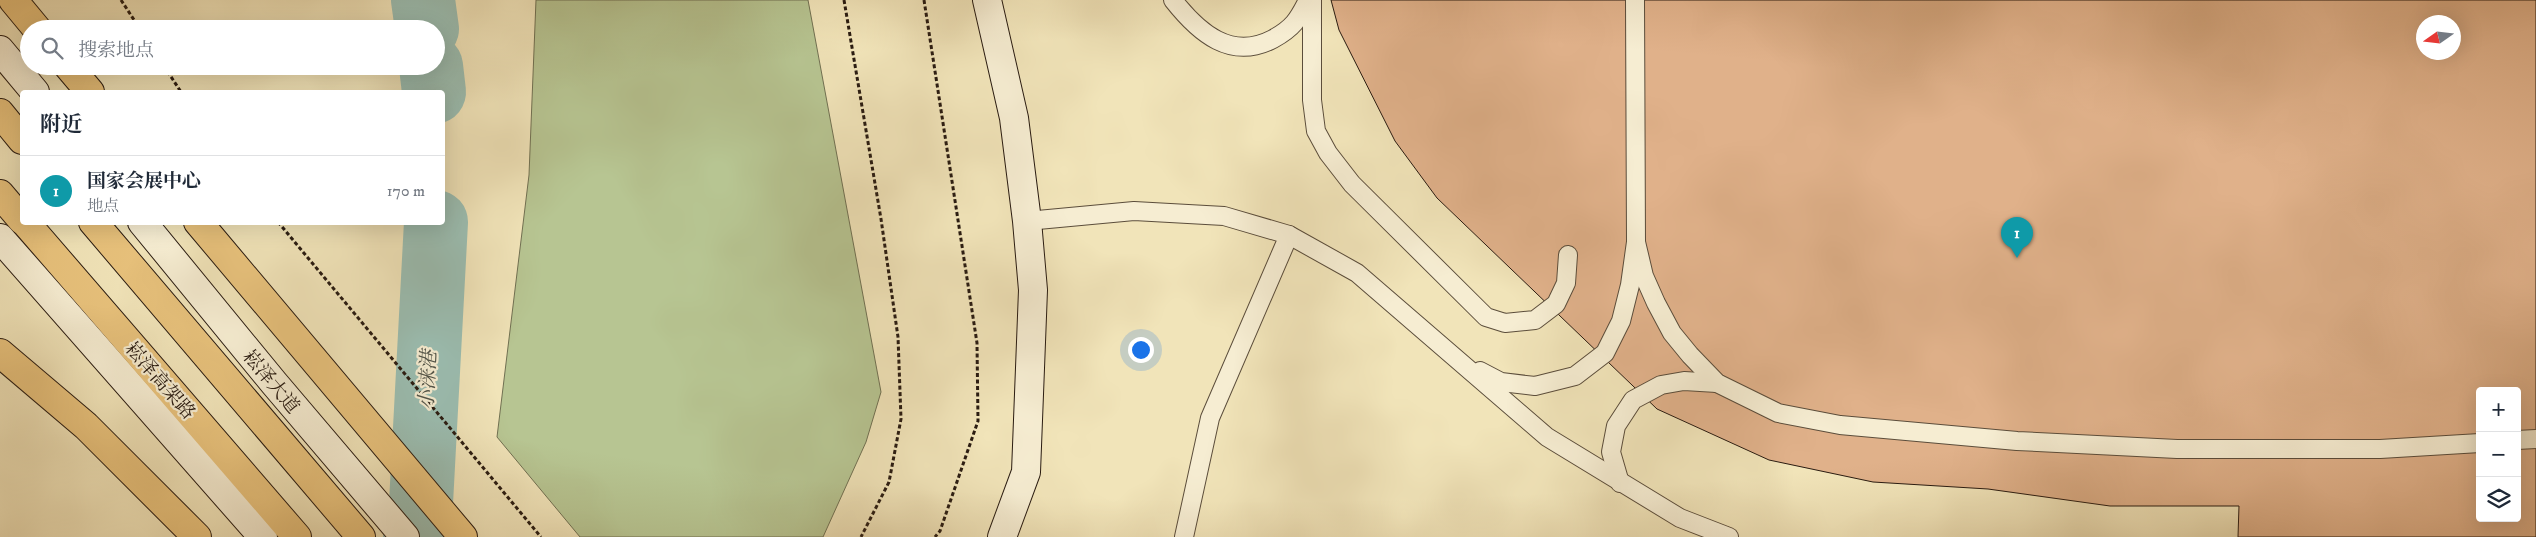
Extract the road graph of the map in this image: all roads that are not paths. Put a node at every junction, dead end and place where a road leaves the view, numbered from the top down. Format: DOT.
graph roads {
  1 [pos="13,0"];
  2 [pos="987,0"];
  3 [pos="1173,0"];
  4 [pos="1308,0"];
  5 [pos="1312,0"];
  6 [pos="1635,0"];
  7 [pos="30,20"];
  8 [pos="0,50"];
  9 [pos="20,74"];
  10 [pos="21,75"];
  11 [pos="76,75"];
  12 [pos="33,90"];
  13 [pos="88,90"];
  14 [pos="0,113"];
  15 [pos="20,138"];
  16 [pos="0,194"];
  17 [pos="20,218"];
  18 [pos="1027,221"];
  19 [pos="28,225"];
  20 [pos="96,225"];
  21 [pos="144,225"];
  22 [pos="201,225"];
  23 [pos="1289,235"];
  24 [pos="0,238"];
  25 [pos="1636,242"];
  26 [pos="1568,255"];
  27 [pos="0,353"];
  28 [pos="1455,358"];
  29 [pos="1717,383"];
  30 [pos="2536,439"];
  31 [pos="2521,440"];
  32 [pos="2476,443"];
  33 [pos="1620,483"];
  34 [pos="197,537"];
  35 [pos="263,537"];
  36 [pos="297,537"];
  37 [pos="361,537"];
  38 [pos="405,537"];
  39 [pos="463,537"];
  40 [pos="1002,537"];
  41 [pos="1184,537"];
  42 [pos="1729,537"];
  1 -- 7 [label="highway"];
  2 -- 18 [label="main road"];
  3 -- 4 [label="lane"];
  5 -- 26 [label="lane"];
  6 -- 25 [label="lane"];
  8 -- 9 [label="main road"];
  10 -- 12 [label="main road"];
  11 -- 13 [label="highway"];
  14 -- 15 [label="highway"];
  16 -- 17 [label="highway"];
  18 -- 23 [label="lane"];
  18 -- 40 [label="main road"];
  19 -- 36 [label="highway, 崧泽高架路"];
  20 -- 37 [label="highway"];
  21 -- 38 [label="main road, 崧泽大道"];
  22 -- 39 [label="highway"];
  23 -- 28 [label="lane"];
  23 -- 41 [label="lane"];
  24 -- 35 [label="main road"];
  25 -- 28 [label="lane"];
  25 -- 29 [label="lane"];
  27 -- 34 [label="highway"];
  28 -- 33 [label="lane"];
  29 -- 32 [label="lane"];
  29 -- 33 [label="lane"];
  30 -- 31 [label="lane"];
  33 -- 42 [label="lane"];
}
